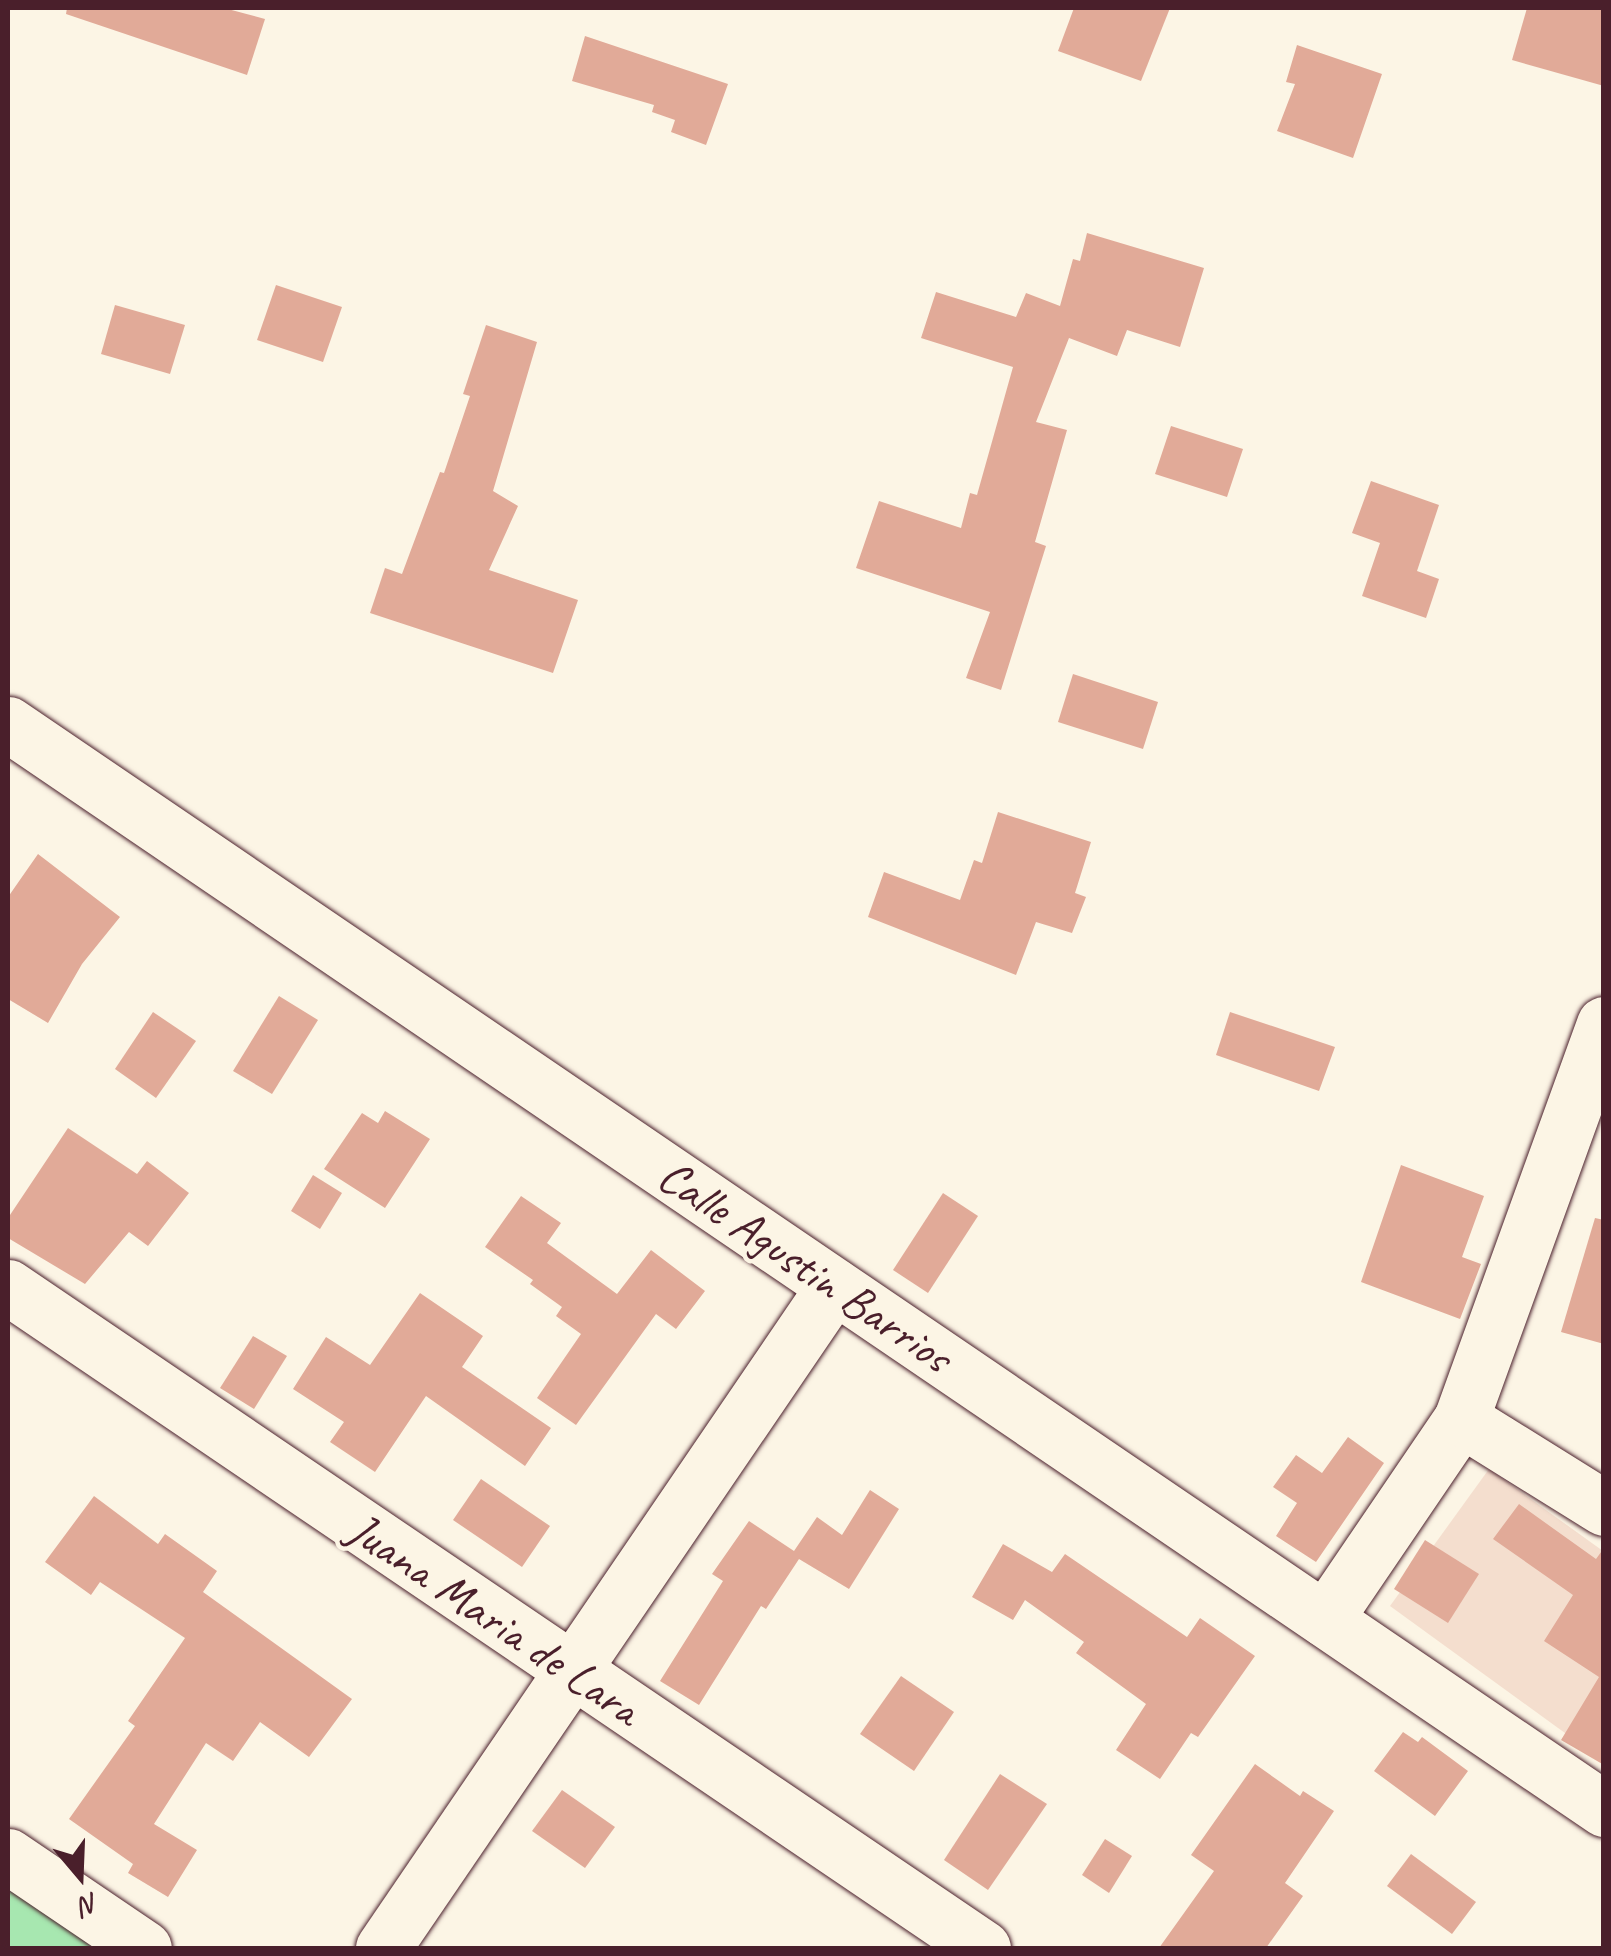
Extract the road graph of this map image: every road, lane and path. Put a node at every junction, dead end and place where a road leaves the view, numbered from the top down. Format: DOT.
graph roads {
  1 [pos="8,724"];
  2 [pos="1604,1024"];
  3 [pos="834,1286"];
  4 [pos="8,1287"];
  5 [pos="1461,1419"];
  6 [pos="1604,1508"];
  7 [pos="1324,1619"];
  8 [pos="571,1672"];
  9 [pos="1604,1808"];
  10 [pos="8,1856"];
  11 [pos="144,1948"];
  12 [pos="383,1948"];
  13 [pos="983,1948"];
  1 -- 3 [label="street, Calle Agustin Barrios"];
  2 -- 5 [label="street"];
  3 -- 7 [label="street, Calle Agustin Barrios"];
  3 -- 8 [label="street"];
  4 -- 8 [label="street, Juana Maria de Lara"];
  5 -- 6 [label="street"];
  5 -- 7 [label="street"];
  7 -- 9 [label="street, Calle Agustin Barrios"];
  8 -- 12 [label="street"];
  8 -- 13 [label="street, Juana Maria de Lara"];
  10 -- 11 [label="street"];
}
